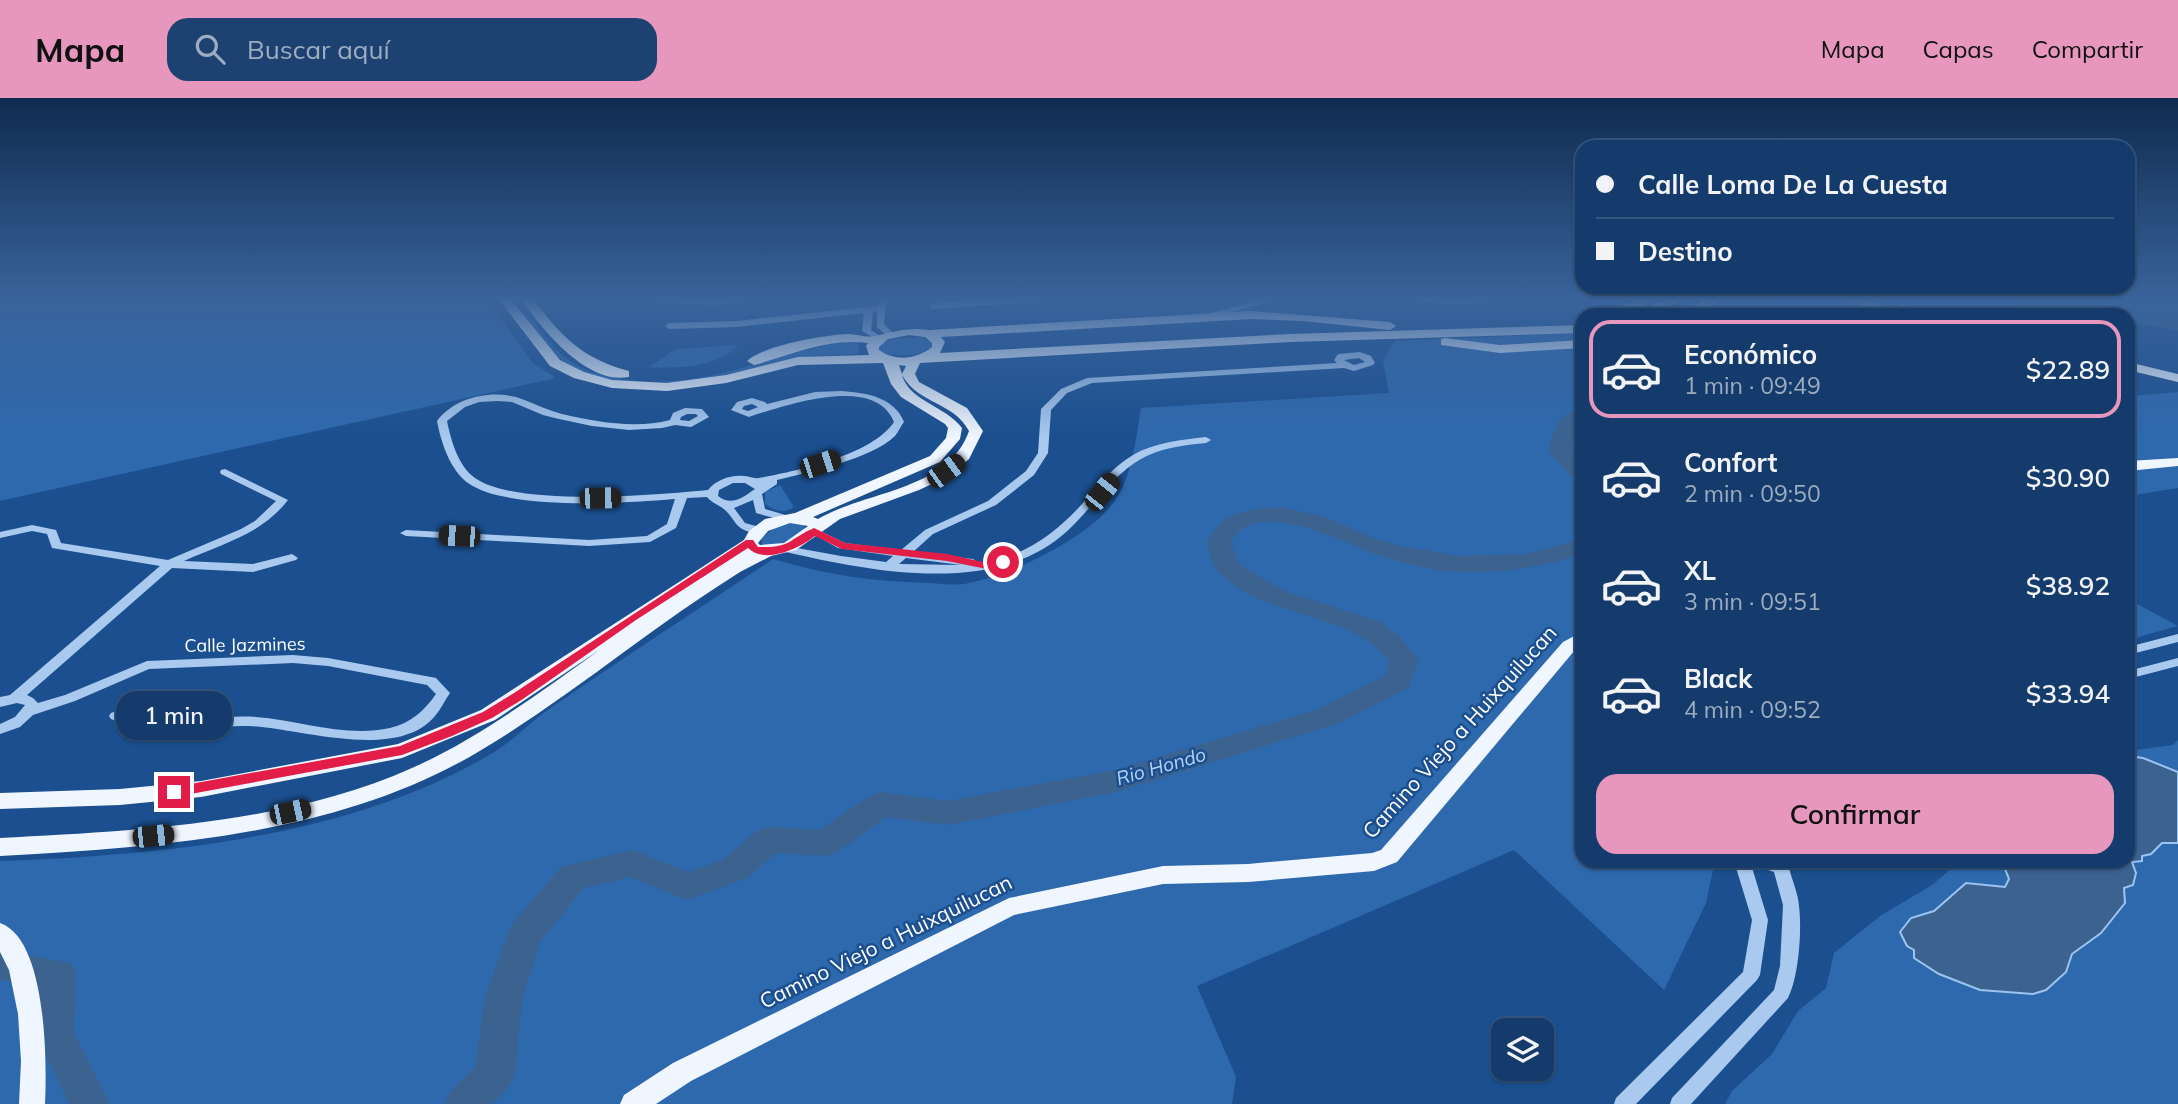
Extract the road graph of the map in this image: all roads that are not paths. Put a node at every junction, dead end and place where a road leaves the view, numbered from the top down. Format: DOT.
graph roads {
  1 [pos="540,344"];
  2 [pos="565,344"];
  3 [pos="811,344"];
  4 [pos="876,344"];
  5 [pos="939,344"];
  6 [pos="1204,344"];
  7 [pos="1461,344"];
  8 [pos="1575,344"];
  9 [pos="920,359"];
  10 [pos="887,360"];
  11 [pos="2135,362"];
  12 [pos="1344,365"];
  13 [pos="2135,368"];
  14 [pos="2178,371"];
  15 [pos="2178,378"];
  16 [pos="762,408"];
  17 [pos="675,422"];
  18 [pos="1206,440"];
  19 [pos="2178,462"];
  20 [pos="2135,465"];
  21 [pos="225,472"];
  22 [pos="757,489"];
  23 [pos="711,493"];
  24 [pos="682,496"];
  25 [pos="725,504"];
  26 [pos="792,517"];
  27 [pos="816,528"];
  28 [pos="407,533"];
  29 [pos="0,535"];
  30 [pos="758,542"];
  31 [pos="786,549"];
  32 [pos="904,552"];
  33 [pos="292,558"];
  34 [pos="169,564"];
  35 [pos="890,565"];
  36 [pos="987,566"];
  37 [pos="2178,638"];
  38 [pos="1575,642"];
  39 [pos="2135,649"];
  40 [pos="2178,663"];
  41 [pos="2135,673"];
  42 [pos="15,698"];
  43 [pos="0,702"];
  44 [pos="30,711"];
  45 [pos="116,716"];
  46 [pos="3,729"];
  47 [pos="0,743"];
  48 [pos="0,801"];
  49 [pos="0,847"];
  50 [pos="1744,868"];
  51 [pos="1784,868"];
  52 [pos="5,939"];
  53 [pos="32,1104"];
  54 [pos="633,1104"];
  55 [pos="1623,1104"];
  56 [pos="1679,1104"];
  1 -- 10 [label="main road"];
  2 -- 3 [label="main road"];
  4 -- 10 [label="main road"];
  5 -- 9 [label="main road"];
  6 -- 9 [label="main road"];
  7 -- 8 [label="main road"];
  9 -- 10 [label="main road"];
  9 -- 27 [label="main road"];
  10 -- 26 [label="main road"];
  11 -- 14 [label="main road"];
  12 -- 32 [label="street"];
  13 -- 15 [label="main road"];
  16 -- 22 [label="street"];
  17 -- 24 [label="street"];
  18 -- 36 [label="street"];
  19 -- 20 [label="main road"];
  21 -- 34 [label="street"];
  22 -- 23 [label="street"];
  22 -- 25 [label="street"];
  22 -- 26 [label="street"];
  23 -- 24 [label="street"];
  23 -- 25 [label="street"];
  24 -- 28 [label="street"];
  25 -- 30 [label="street"];
  26 -- 27 [label="main road"];
  26 -- 30 [label="main road"];
  27 -- 31 [label="main road"];
  27 -- 32 [label="street"];
  29 -- 34 [label="street"];
  30 -- 31 [label="main road"];
  30 -- 48 [label="main road"];
  30 -- 49 [label="main road"];
  31 -- 35 [label="street"];
  32 -- 35 [label="street"];
  32 -- 36 [label="street"];
  33 -- 34 [label="street"];
  34 -- 42 [label="street"];
  35 -- 36 [label="street"];
  37 -- 39 [label="street"];
  38 -- 54 [label="main road, Camino Viejo a Huixquilucan"];
  40 -- 41 [label="street"];
  42 -- 43 [label="street"];
  42 -- 44 [label="street"];
  44 -- 45 [label="street, Calle Jazmines"];
  44 -- 46 [label="street"];
  46 -- 47 [label="street"];
  50 -- 55 [label="street"];
  51 -- 56 [label="street"];
  52 -- 53 [label="main road"];
}
